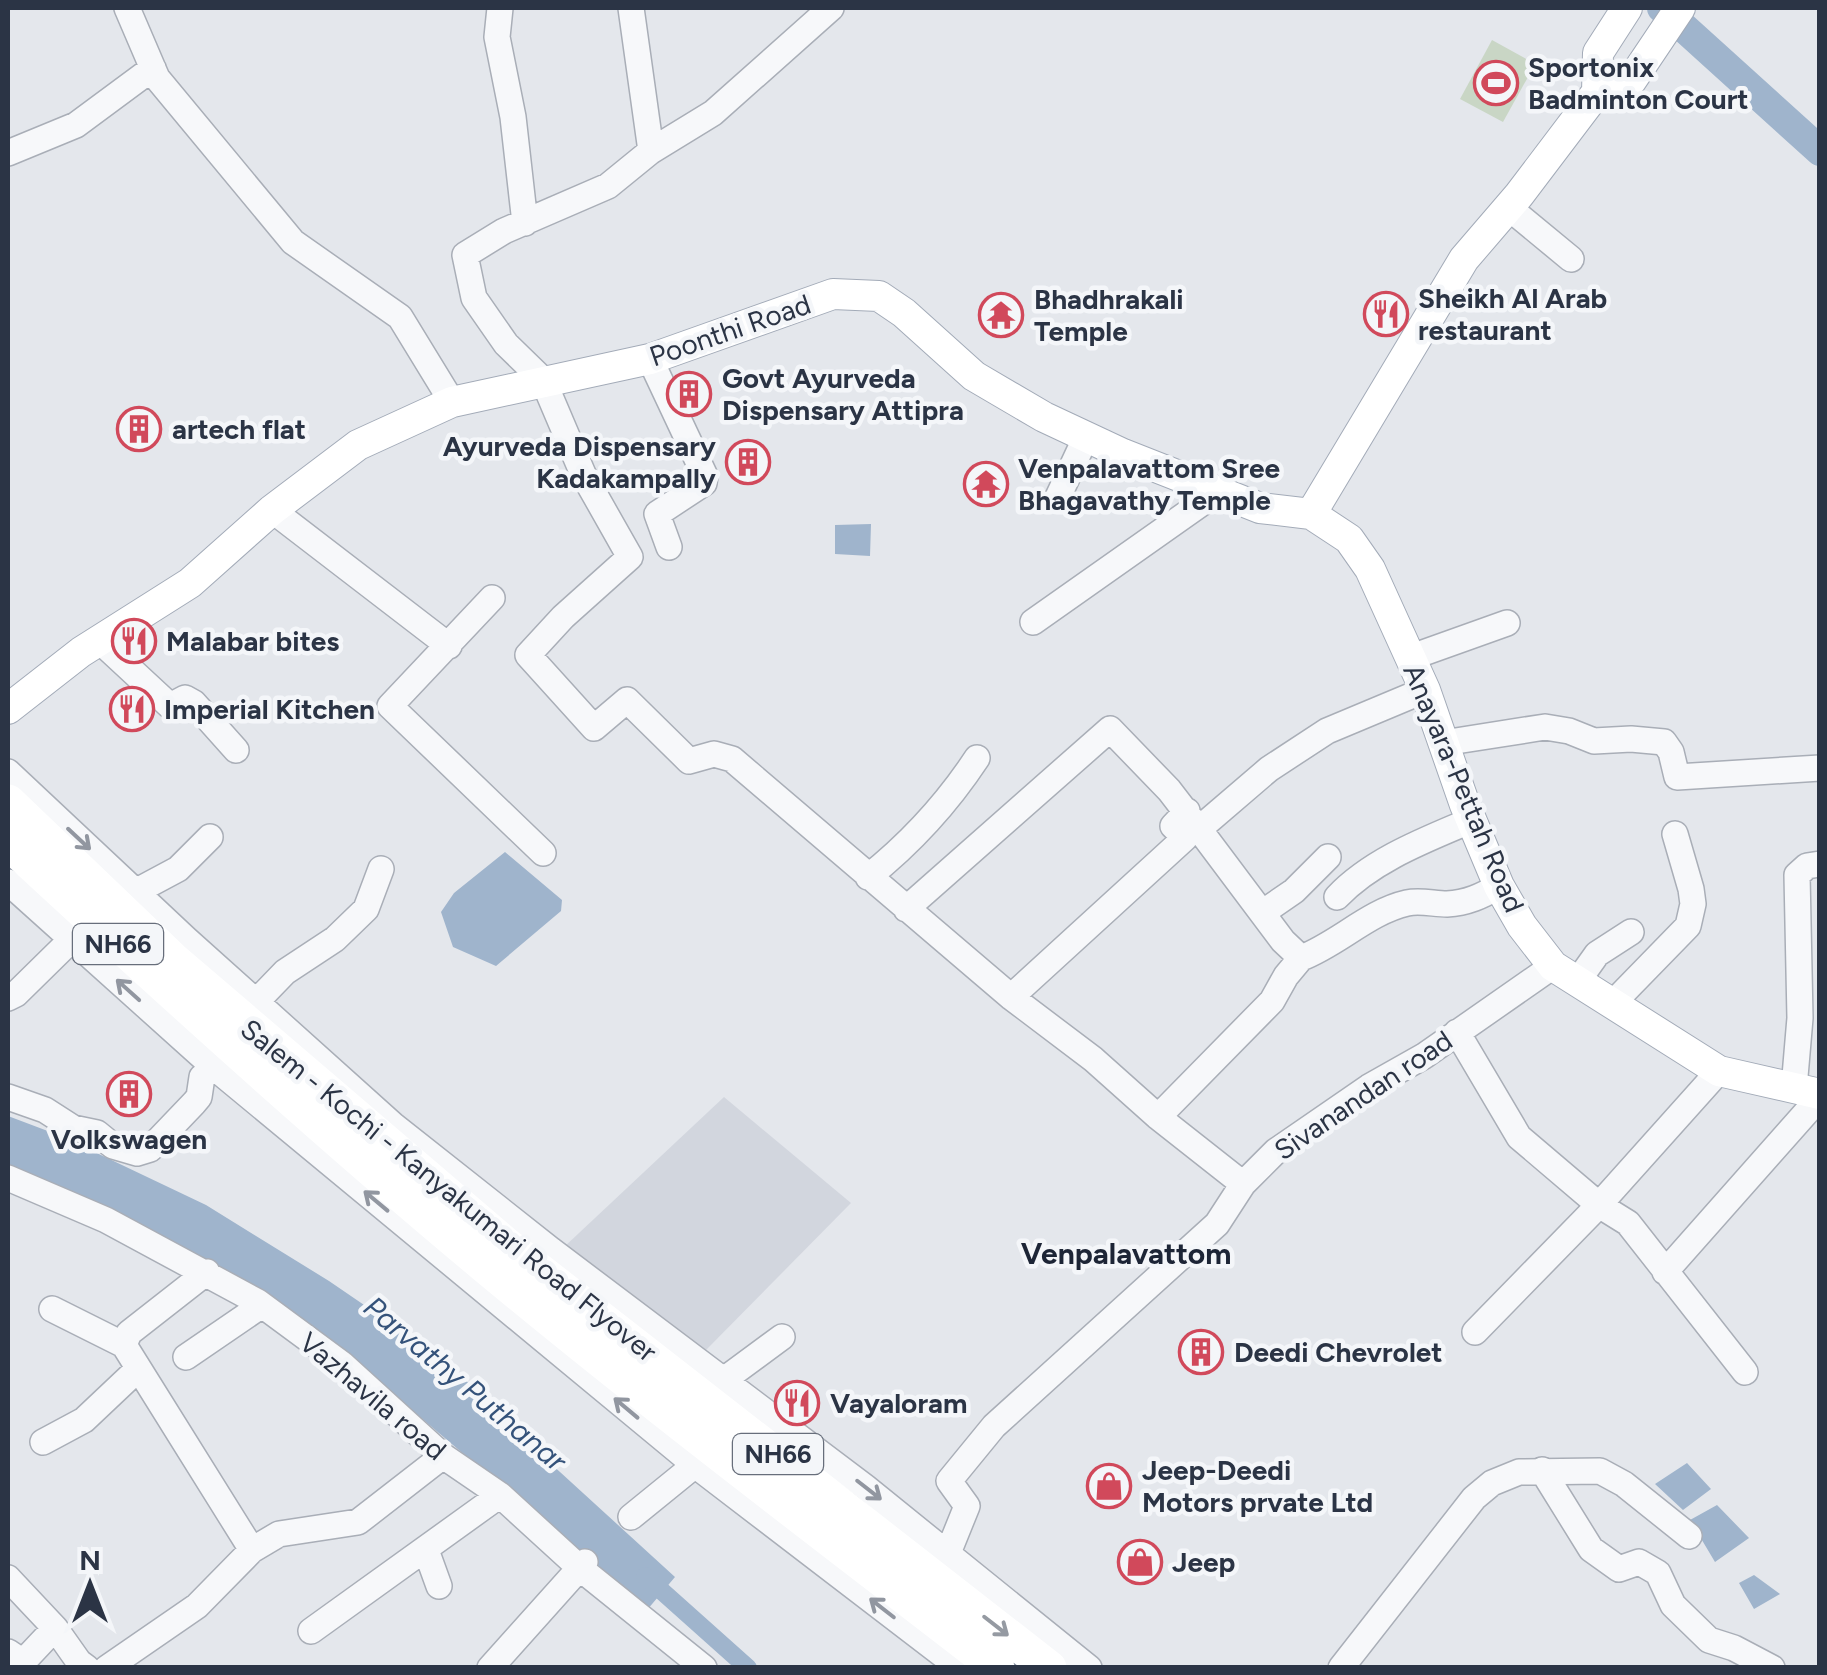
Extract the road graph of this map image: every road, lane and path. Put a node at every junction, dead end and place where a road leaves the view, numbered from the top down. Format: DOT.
graph roads {
  1 [pos="127,8"];
  2 [pos="500,8"];
  3 [pos="632,8"];
  4 [pos="831,8"];
  5 [pos="1680,8"];
  6 [pos="1620,19"];
  7 [pos="153,68"];
  8 [pos="1597,92"];
  9 [pos="651,151"];
  10 [pos="8,152"];
  11 [pos="1508,206"];
  12 [pos="525,223"];
  13 [pos="1571,259"];
  14 [pos="650,359"];
  15 [pos="543,380"];
  16 [pos="452,402"];
  17 [pos="1086,437"];
  18 [pos="1216,493"];
  19 [pos="1058,497"];
  20 [pos="272,510"];
  21 [pos="1311,514"];
  22 [pos="669,547"];
  23 [pos="492,598"];
  24 [pos="1033,622"];
  25 [pos="1507,623"];
  26 [pos="101,642"];
  27 [pos="449,646"];
  28 [pos="1409,658"];
  29 [pos="1425,690"];
  30 [pos="8,710"];
  31 [pos="8,734"];
  32 [pos="1443,743"];
  33 [pos="236,750"];
  34 [pos="977,758"];
  35 [pos="1820,768"];
  36 [pos="8,772"];
  37 [pos="8,802"];
  38 [pos="1193,820"];
  39 [pos="1472,820"];
  40 [pos="1676,834"];
  41 [pos="210,837"];
  42 [pos="8,842"];
  43 [pos="542,854"];
  44 [pos="1328,857"];
  45 [pos="1820,864"];
  46 [pos="381,870"];
  47 [pos="868,877"];
  48 [pos="8,882"];
  49 [pos="1499,886"];
  50 [pos="136,892"];
  51 [pos="1337,898"];
  52 [pos="906,909"];
  53 [pos="1262,912"];
  54 [pos="1631,932"];
  55 [pos="72,940"];
  56 [pos="1301,958"];
  57 [pos="1566,974"];
  58 [pos="1011,997"];
  59 [pos="8,998"];
  60 [pos="256,1002"];
  61 [pos="1612,1004"];
  62 [pos="1457,1032"];
  63 [pos="214,1068"];
  64 [pos="1719,1071"];
  65 [pos="1811,1093"];
  66 [pos="8,1097"];
  67 [pos="1158,1117"];
  68 [pos="8,1178"];
  69 [pos="1243,1184"];
  70 [pos="1599,1205"];
  71 [pos="207,1272"];
  72 [pos="1665,1272"];
  73 [pos="262,1305"];
  74 [pos="52,1309"];
  75 [pos="1475,1332"];
  76 [pos="782,1337"];
  77 [pos="124,1346"];
  78 [pos="186,1357"];
  79 [pos="138,1369"];
  80 [pos="1746,1372"];
  81 [pos="725,1379"];
  82 [pos="42,1442"];
  83 [pos="443,1456"];
  84 [pos="695,1464"];
  85 [pos="1542,1470"];
  86 [pos="500,1495"];
  87 [pos="630,1518"];
  88 [pos="1689,1536"];
  89 [pos="252,1550"];
  90 [pos="426,1550"];
  91 [pos="948,1553"];
  92 [pos="583,1566"];
  93 [pos="8,1578"];
  94 [pos="439,1586"];
  95 [pos="55,1628"];
  96 [pos="311,1631"];
  97 [pos="8,1652"];
  98 [pos="87,1668"];
  99 [pos="107,1668"];
  100 [pos="490,1668"];
  101 [pos="704,1668"];
  102 [pos="960,1668"];
  103 [pos="997,1668"];
  104 [pos="1049,1668"];
  105 [pos="1089,1668"];
  106 [pos="1342,1668"];
  107 [pos="1772,1668"];
  1 -- 7 [label="street"];
  2 -- 12 [label="street"];
  3 -- 9 [label="street"];
  4 -- 9 [label="street"];
  5 -- 8 [label="main road"];
  6 -- 8 [label="main road"];
  7 -- 10 [label="street"];
  7 -- 16 [label="street"];
  8 -- 11 [label="main road"];
  9 -- 12 [label="street"];
  11 -- 13 [label="street"];
  11 -- 21 [label="main road"];
  12 -- 15 [label="street"];
  14 -- 15 [label="main road, Poonthi Road"];
  14 -- 17 [label="main road, Poonthi Road"];
  14 -- 22 [label="street"];
  15 -- 16 [label="main road, Poonthi Road"];
  15 -- 47 [label="street"];
  16 -- 20 [label="main road, Poonthi Road"];
  17 -- 18 [label="main road, Poonthi Road"];
  17 -- 19 [label="street"];
  18 -- 21 [label="main road, Poonthi Road"];
  18 -- 24 [label="street"];
  20 -- 26 [label="main road, Poonthi Road"];
  20 -- 27 [label="street"];
  21 -- 28 [label="main road, Anayara-Pettah Road"];
  23 -- 27 [label="street"];
  25 -- 28 [label="street"];
  26 -- 30 [label="main road, Poonthi Road"];
  26 -- 31 [label="main road"];
  26 -- 33 [label="street"];
  27 -- 43 [label="street"];
  28 -- 29 [label="main road, Anayara-Pettah Road"];
  29 -- 32 [label="main road, Anayara-Pettah Road"];
  29 -- 38 [label="street"];
  32 -- 35 [label="street"];
  32 -- 39 [label="main road, Anayara-Pettah Road"];
  34 -- 47 [label="street"];
  36 -- 50 [label="street, one-way"];
  37 -- 104 [label="highway, Salem - Kochi - Kanyakumari Road Flyover / NH66, one-way"];
  38 -- 52 [label="street"];
  38 -- 53 [label="street"];
  38 -- 58 [label="street"];
  39 -- 49 [label="main road, Anayara-Pettah Road"];
  39 -- 51 [label="street"];
  40 -- 61 [label="street"];
  41 -- 50 [label="street"];
  42 -- 103 [label="highway, Salem - Kochi - Kanyakumari Road Flyover / NH66"];
  44 -- 53 [label="street"];
  45 -- 65 [label="street"];
  46 -- 60 [label="street"];
  47 -- 52 [label="street"];
  48 -- 55 [label="street"];
  49 -- 56 [label="street"];
  49 -- 57 [label="main road, Anayara-Pettah Road"];
  50 -- 60 [label="street"];
  52 -- 58 [label="street"];
  53 -- 56 [label="street"];
  54 -- 57 [label="street, Sivanandan road"];
  55 -- 59 [label="street"];
  63 -- 55 [label="street, one-way"];
  56 -- 67 [label="street"];
  57 -- 61 [label="main road, Anayara-Pettah Road"];
  57 -- 62 [label="street, Sivanandan road"];
  58 -- 67 [label="street"];
  60 -- 81 [label="street"];
  61 -- 64 [label="main road, Anayara-Pettah Road"];
  62 -- 69 [label="street, Sivanandan road"];
  62 -- 70 [label="street"];
  63 -- 66 [label="street"];
  84 -- 63 [label="street, one-way"];
  64 -- 65 [label="main road, Anayara-Pettah Road"];
  64 -- 70 [label="street"];
  65 -- 72 [label="street"];
  67 -- 69 [label="street"];
  68 -- 71 [label="street, Vazhavila road"];
  69 -- 91 [label="street, Sivanandan road"];
  70 -- 72 [label="street"];
  70 -- 75 [label="street"];
  71 -- 73 [label="street, Vazhavila road"];
  71 -- 77 [label="street"];
  72 -- 80 [label="street"];
  73 -- 78 [label="street"];
  73 -- 83 [label="street, Vazhavila road"];
  74 -- 77 [label="street"];
  76 -- 81 [label="street"];
  77 -- 79 [label="street"];
  79 -- 82 [label="street"];
  79 -- 89 [label="street"];
  81 -- 91 [label="street, one-way"];
  83 -- 86 [label="street, Vazhavila road"];
  83 -- 89 [label="street"];
  84 -- 87 [label="street"];
  102 -- 84 [label="street, one-way"];
  85 -- 88 [label="street"];
  85 -- 106 [label="street"];
  85 -- 107 [label="street"];
  86 -- 90 [label="street"];
  86 -- 92 [label="street, Vazhavila road"];
  89 -- 99 [label="street"];
  90 -- 94 [label="street"];
  90 -- 96 [label="street"];
  91 -- 105 [label="street"];
  92 -- 100 [label="street"];
  92 -- 101 [label="street, Vazhavila road"];
  93 -- 95 [label="street"];
  95 -- 97 [label="street"];
  95 -- 98 [label="street"];
}
